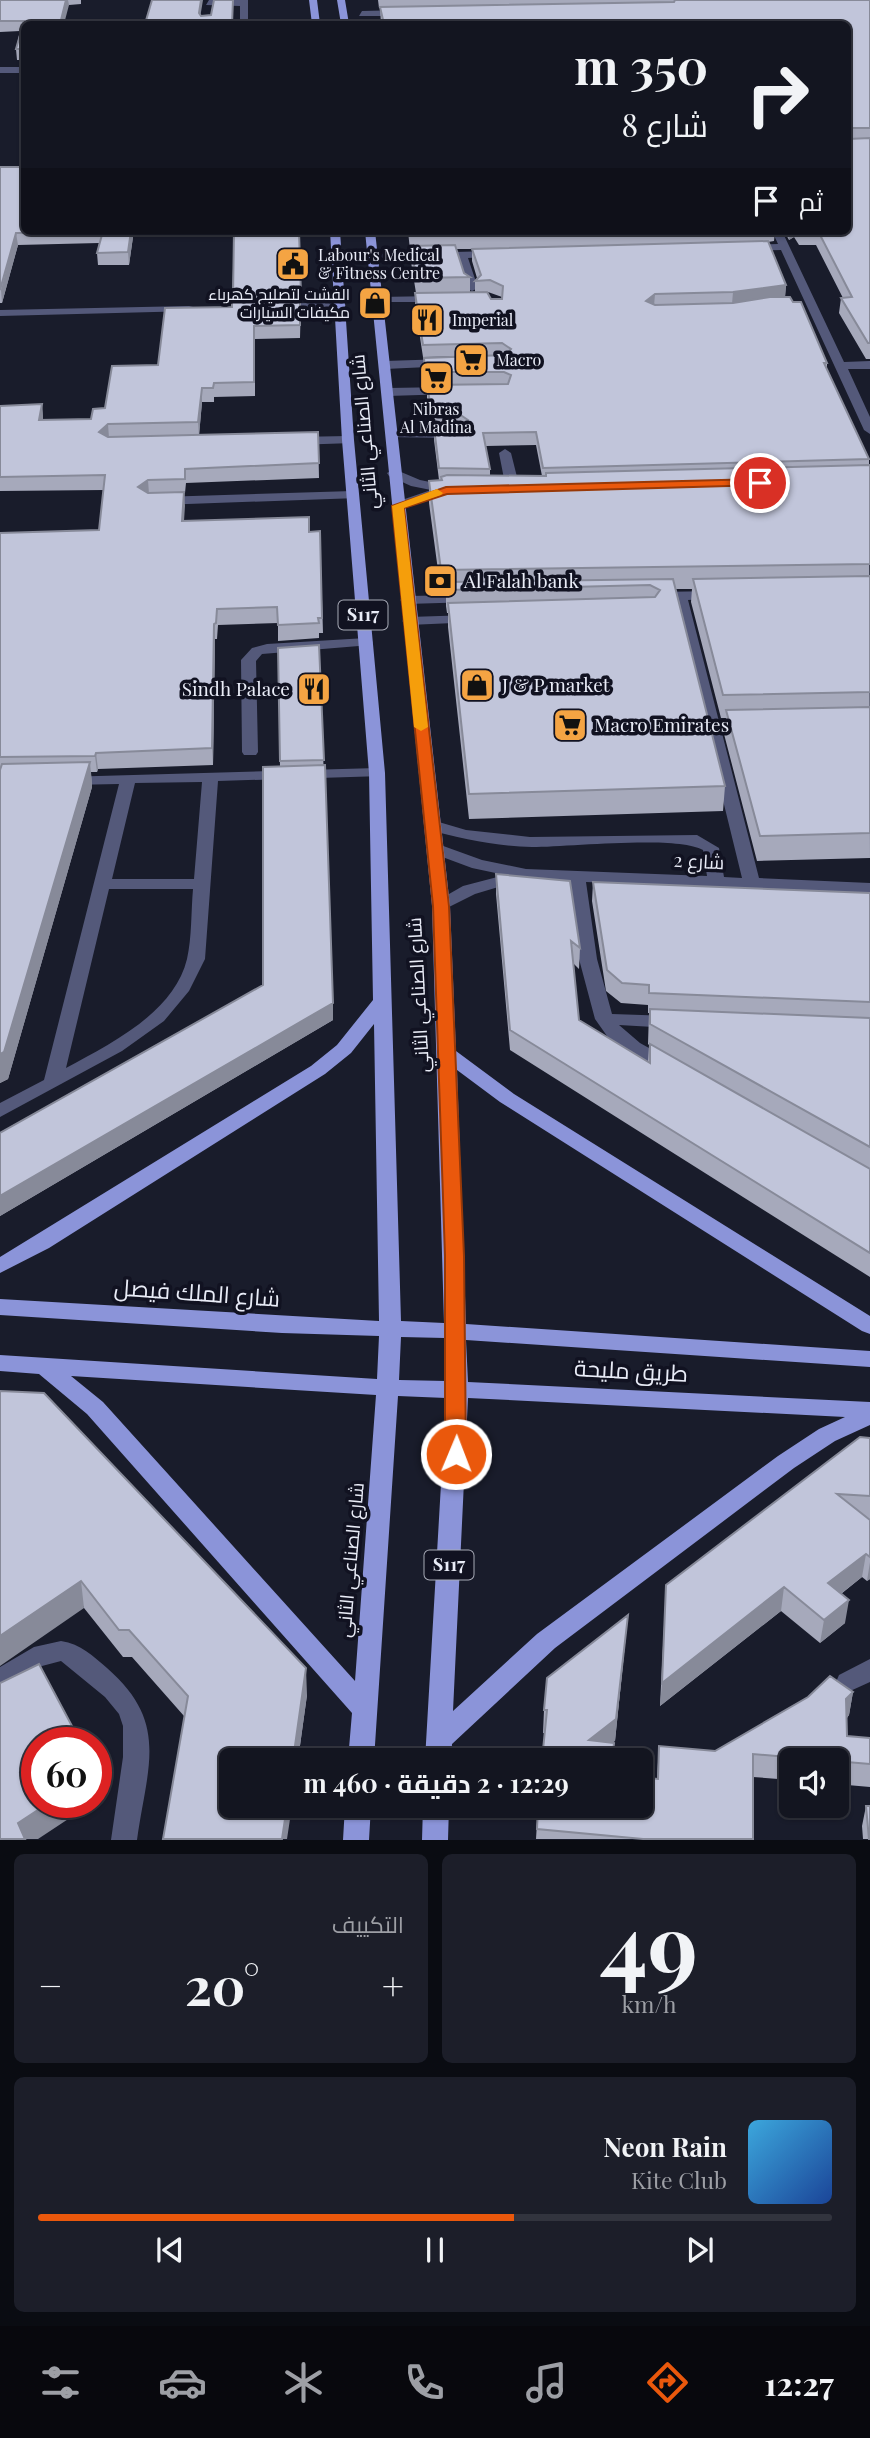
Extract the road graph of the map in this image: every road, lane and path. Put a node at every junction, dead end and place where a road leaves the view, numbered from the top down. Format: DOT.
graph roads {
  1 [pos="313,0"];
  2 [pos="341,0"];
  3 [pos="361,0"];
  4 [pos="209,2"];
  5 [pos="244,2"];
  6 [pos="207,14"];
  7 [pos="415,15"];
  8 [pos="359,16"];
  9 [pos="244,21"];
  10 [pos="316,21"];
  11 [pos="345,21"];
  12 [pos="349,21"];
  13 [pos="21,70"];
  14 [pos="0,71"];
  15 [pos="335,235"];
  16 [pos="370,235"];
  17 [pos="779,235"];
  18 [pos="784,247"];
  19 [pos="730,248"];
  20 [pos="501,254"];
  21 [pos="461,255"];
  22 [pos="373,257"];
  23 [pos="461,298"];
  24 [pos="447,299"];
  25 [pos="377,300"];
  26 [pos="340,305"];
  27 [pos="259,307"];
  28 [pos="204,308"];
  29 [pos="0,313"];
  30 [pos="455,363"];
  31 [pos="385,365"];
  32 [pos="870,365"];
  33 [pos="840,366"];
  34 [pos="466,391"];
  35 [pos="388,392"];
  36 [pos="870,430"];
  37 [pos="460,434"];
  38 [pos="391,435"];
  39 [pos="348,440"];
  40 [pos="282,441"];
  41 [pos="505,453"];
  42 [pos="394,473"];
  43 [pos="513,489"];
  44 [pos="353,495"];
  45 [pos="149,501"];
  46 [pos="398,506"];
  47 [pos="734,595"];
  48 [pos="680,596"];
  49 [pos="639,597"];
  50 [pos="489,599"];
  51 [pos="407,600"];
  52 [pos="482,619"];
  53 [pos="409,621"];
  54 [pos="366,642"];
  55 [pos="250,752"];
  56 [pos="377,772"];
  57 [pos="210,776"];
  58 [pos="128,779"];
  59 [pos="51,780"];
  60 [pos="432,825"];
  61 [pos="435,848"];
  62 [pos="526,874"];
  63 [pos="577,876"];
  64 [pos="102,884"];
  65 [pos="202,884"];
  66 [pos="717,884"];
  67 [pos="752,884"];
  68 [pos="870,888"];
  69 [pos="441,906"];
  70 [pos="384,999"];
  71 [pos="604,1019"];
  72 [pos="684,1022"];
  73 [pos="447,1053"];
  74 [pos="683,1075"];
  75 [pos="53,1081"];
  76 [pos="0,1111"];
  77 [pos="0,1265"];
  78 [pos="0,1307"];
  79 [pos="870,1326"];
  80 [pos="390,1331"];
  81 [pos="455,1331"];
  82 [pos="870,1359"];
  83 [pos="0,1363"];
  84 [pos="45,1366"];
  85 [pos="389,1388"];
  86 [pos="457,1390"];
  87 [pos="870,1412"];
  88 [pos="870,1669"];
  89 [pos="0,1681"];
  90 [pos="848,1682"];
  91 [pos="364,1709"];
  92 [pos="362,1748"];
  93 [pos="438,1748"];
  94 [pos="440,1748"];
  95 [pos="357,1818"];
  96 [pos="436,1818"];
  97 [pos="124,1839"];
  98 [pos="356,1839"];
  99 [pos="435,1839"];
  1 -- 10 [label="main road"];
  2 -- 11 [label="main road"];
  3 -- 8 [label="street"];
  4 -- 5 [label="street"];
  4 -- 6 [label="street"];
  5 -- 9 [label="street"];
  7 -- 8 [label="street"];
  8 -- 12 [label="street"];
  13 -- 14 [label="street"];
  15 -- 26 [label="main road, شارع الصناعي الثاني / S117"];
  16 -- 22 [label="main road, شارع الصناعي الثاني / S117"];
  17 -- 18 [label="street"];
  18 -- 19 [label="street"];
  18 -- 33 [label="street"];
  20 -- 21 [label="street"];
  21 -- 22 [label="street"];
  21 -- 23 [label="street"];
  22 -- 25 [label="main road, شارع الصناعي الثاني / S117"];
  24 -- 25 [label="street"];
  25 -- 31 [label="main road, شارع الصناعي الثاني / S117"];
  26 -- 27 [label="street"];
  26 -- 39 [label="main road, شارع الصناعي الثاني / S117"];
  28 -- 29 [label="street"];
  30 -- 31 [label="street"];
  31 -- 35 [label="main road, شارع الصناعي الثاني / S117"];
  32 -- 33 [label="street"];
  33 -- 36 [label="street"];
  34 -- 35 [label="street"];
  35 -- 38 [label="main road, شارع الصناعي الثاني / S117"];
  37 -- 38 [label="street"];
  38 -- 42 [label="main road, شارع الصناعي الثاني / S117"];
  39 -- 40 [label="street"];
  39 -- 44 [label="main road, شارع الصناعي الثاني / S117"];
  41 -- 43 [label="street"];
  42 -- 46 [label="main road, شارع الصناعي الثاني / S117"];
  42 -- 46 [label="street"];
  44 -- 45 [label="street"];
  44 -- 54 [label="main road, شارع الصناعي الثاني / S117"];
  46 -- 51 [label="main road, شارع الصناعي الثاني / S117"];
  47 -- 48 [label="street"];
  48 -- 49 [label="street"];
  48 -- 67 [label="street"];
  50 -- 51 [label="street"];
  51 -- 53 [label="main road, شارع الصناعي الثاني / S117"];
  52 -- 53 [label="street"];
  53 -- 60 [label="main road, شارع الصناعي الثاني / S117"];
  54 -- 55 [label="street"];
  54 -- 56 [label="main road, شارع الصناعي الثاني / S117"];
  56 -- 57 [label="street"];
  56 -- 70 [label="main road, شارع الصناعي الثاني / S117"];
  57 -- 58 [label="street"];
  57 -- 65 [label="street"];
  58 -- 59 [label="street"];
  58 -- 64 [label="street"];
  60 -- 61 [label="main road, شارع الصناعي الثاني / S117"];
  60 -- 66 [label="street"];
  61 -- 62 [label="street, شارع 2"];
  61 -- 69 [label="main road, شارع الصناعي الثاني / S117"];
  62 -- 63 [label="street, شارع 2"];
  62 -- 69 [label="street, شارع 2"];
  63 -- 66 [label="street, شارع 2"];
  63 -- 71 [label="street"];
  64 -- 65 [label="street"];
  64 -- 75 [label="street"];
  65 -- 75 [label="street"];
  66 -- 67 [label="street, شارع 2"];
  67 -- 68 [label="street, شارع 2"];
  69 -- 73 [label="main road, شارع الصناعي الثاني / S117"];
  70 -- 77 [label="main road"];
  70 -- 80 [label="main road, شارع الصناعي الثاني / S117"];
  71 -- 72 [label="street"];
  71 -- 74 [label="street"];
  73 -- 79 [label="main road"];
  73 -- 81 [label="main road, شارع الصناعي الثاني / S117"];
  75 -- 76 [label="street"];
  78 -- 80 [label="main road, شارع الملك فيصل"];
  80 -- 81 [label="main road, طريق مليحة"];
  80 -- 85 [label="main road, شارع الصناعي الثاني / S117"];
  81 -- 82 [label="main road, طريق مليحة"];
  81 -- 86 [label="main road, شارع الصناعي الثاني / S117"];
  83 -- 84 [label="main road"];
  84 -- 85 [label="main road"];
  84 -- 91 [label="main road"];
  85 -- 86 [label="main road, طريق مليحة"];
  85 -- 91 [label="main road, شارع الصناعي الثاني / S117"];
  86 -- 87 [label="main road, طريق مليحة"];
  86 -- 93 [label="main road, شارع الصناعي الثاني / S117"];
  87 -- 94 [label="main road"];
  88 -- 90 [label="street"];
  89 -- 97 [label="street"];
  91 -- 92 [label="main road, شارع الصناعي الثاني / S117"];
  95 -- 98 [label="main road"];
  96 -- 99 [label="main road"];
}
